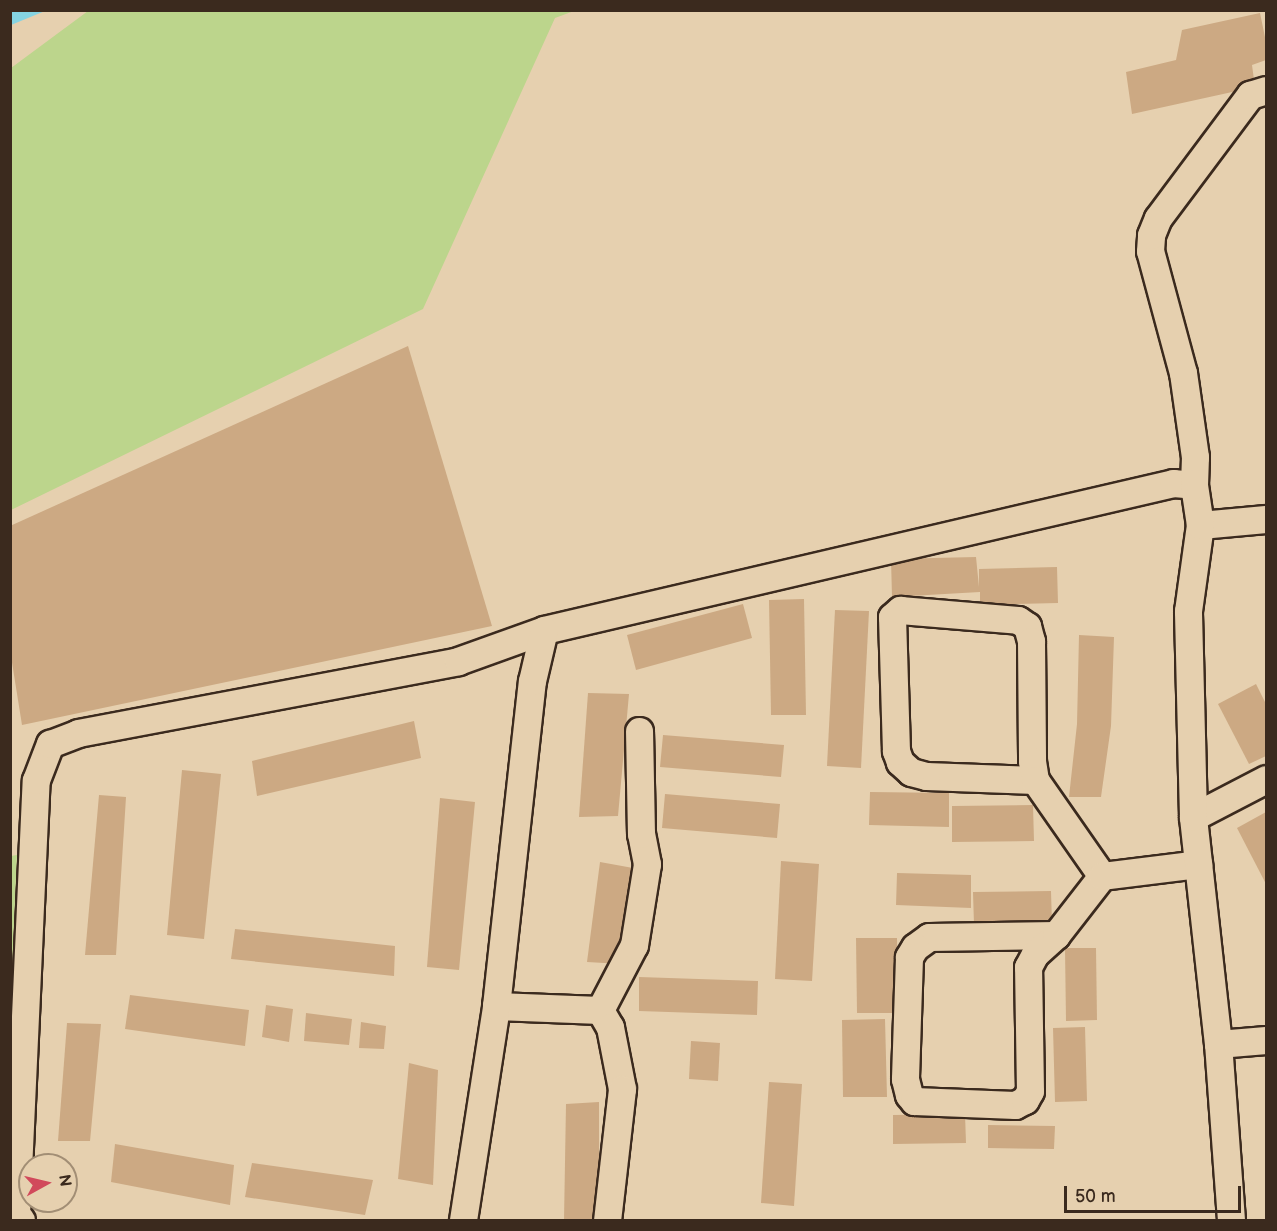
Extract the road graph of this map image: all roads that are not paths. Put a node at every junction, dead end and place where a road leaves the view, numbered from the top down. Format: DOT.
graph roads {
  1 [pos="1266,90"];
  2 [pos="1194,485"];
  3 [pos="1266,519"];
  4 [pos="1200,525"];
  5 [pos="544,630"];
  6 [pos="639,731"];
  7 [pos="1266,779"];
  8 [pos="1035,780"];
  9 [pos="1193,818"];
  10 [pos="1198,864"];
  11 [pos="1101,876"];
  12 [pos="1056,935"];
  13 [pos="496,1005"];
  14 [pos="600,1010"];
  15 [pos="1266,1040"];
  16 [pos="1218,1044"];
  17 [pos="21,1221"];
  18 [pos="463,1221"];
  19 [pos="607,1221"];
  20 [pos="1231,1221"];
  1 -- 2 [label="street"];
  2 -- 4 [label="street"];
  2 -- 5 [label="street"];
  3 -- 4 [label="street"];
  4 -- 9 [label="street"];
  5 -- 13 [label="street"];
  5 -- 17 [label="street"];
  6 -- 14 [label="street"];
  7 -- 9 [label="street"];
  8 -- 8 [label="street"];
  8 -- 11 [label="street"];
  9 -- 10 [label="street"];
  10 -- 11 [label="street"];
  10 -- 16 [label="street"];
  11 -- 12 [label="street"];
  12 -- 12 [label="street"];
  13 -- 14 [label="street"];
  13 -- 18 [label="street"];
  14 -- 19 [label="street"];
  15 -- 16 [label="street"];
  16 -- 20 [label="street"];
}
